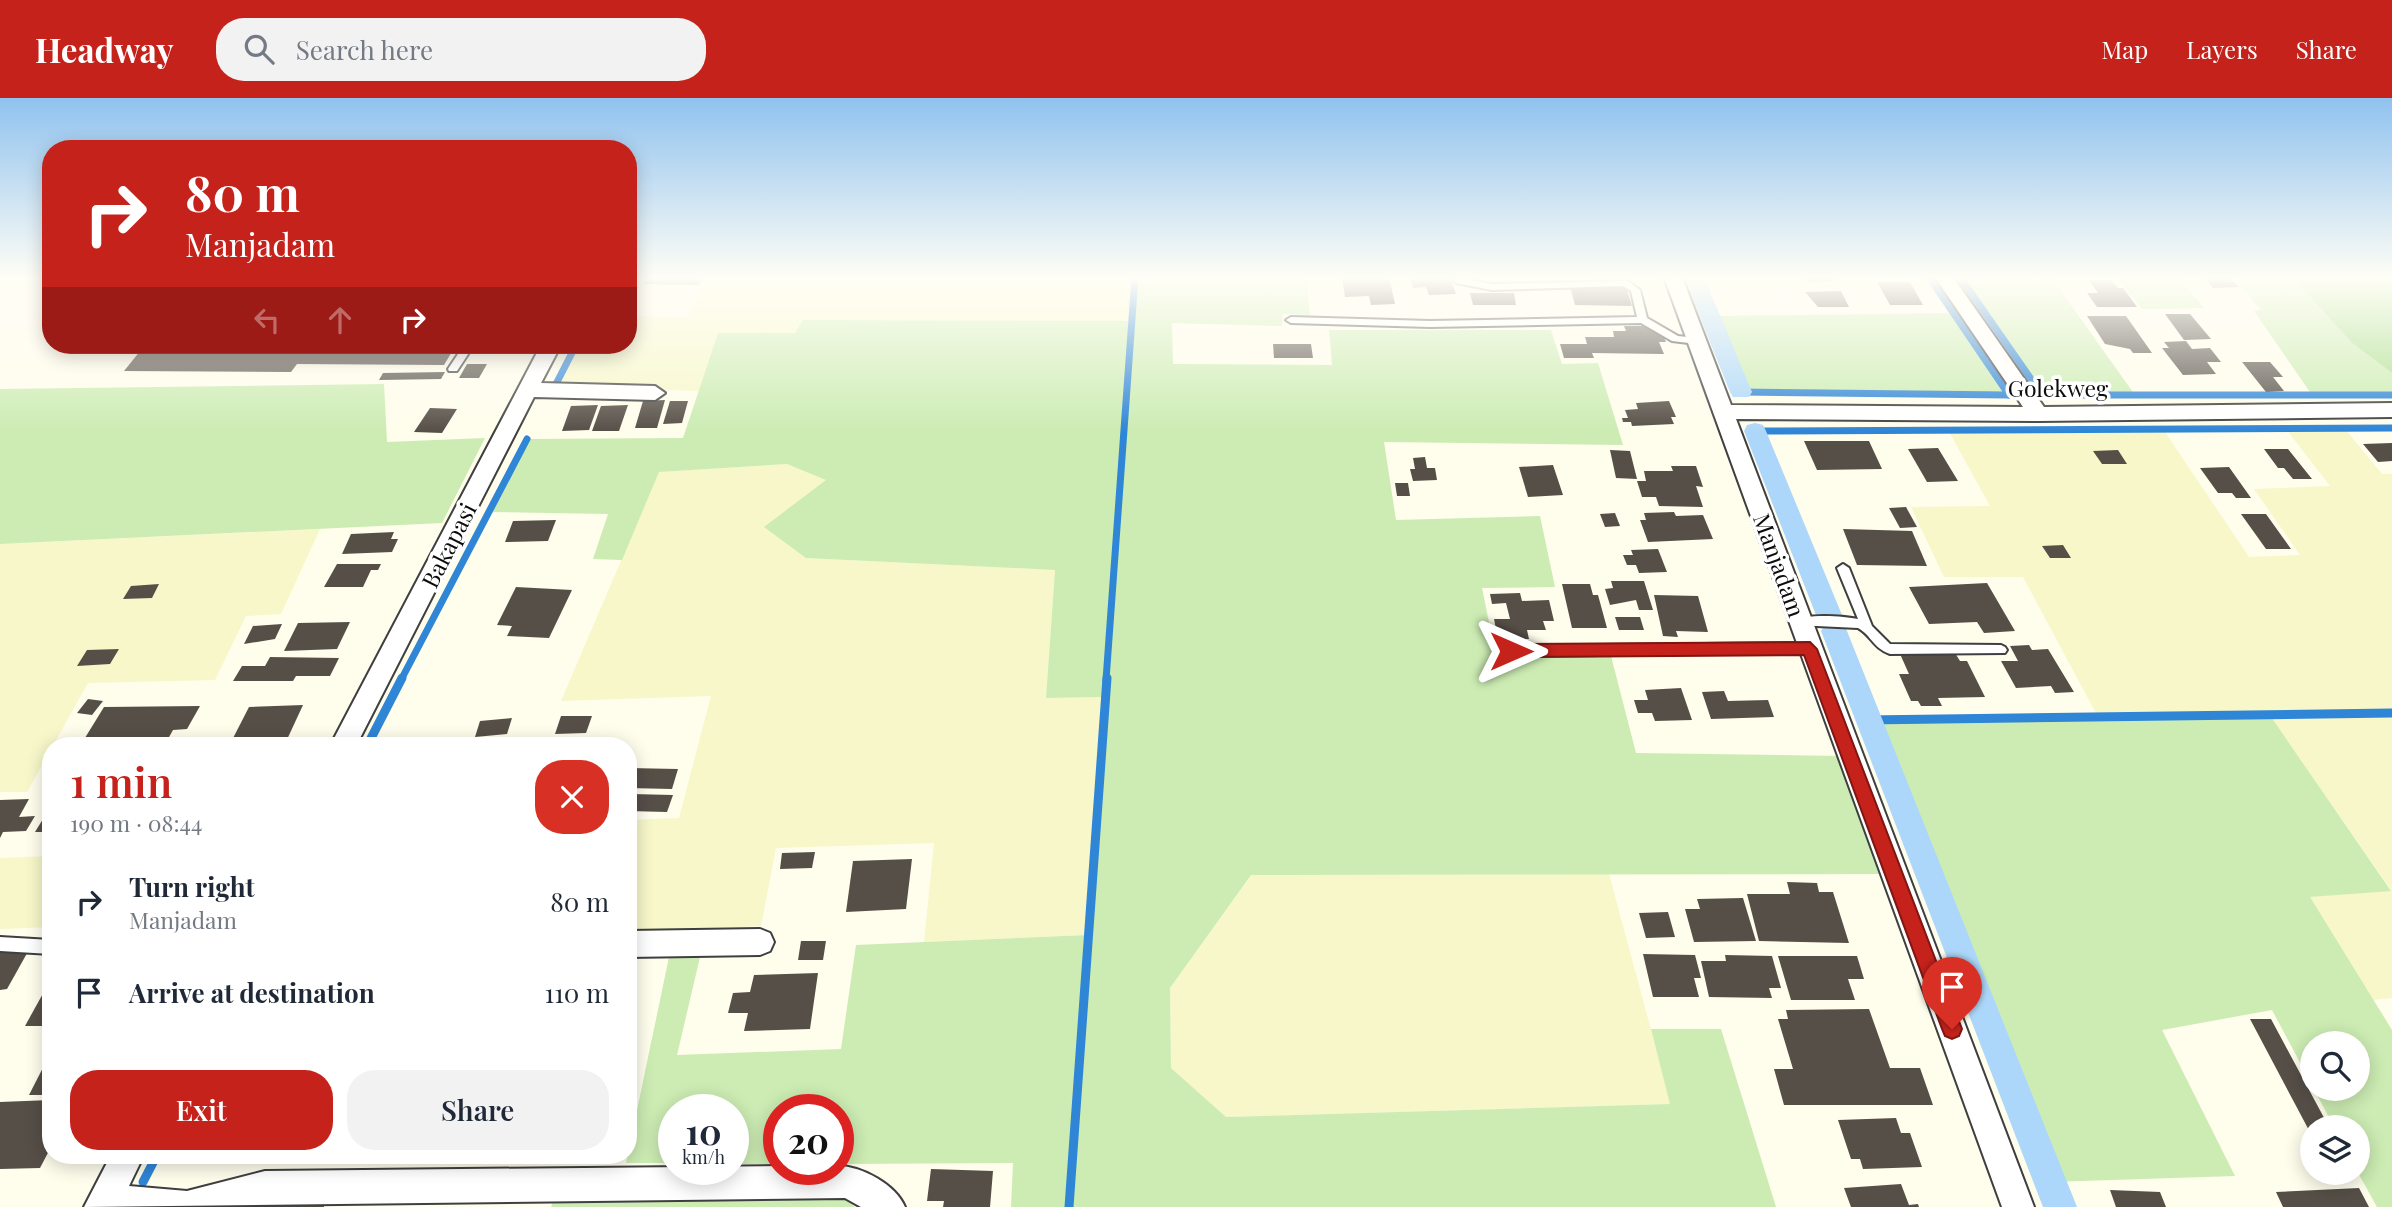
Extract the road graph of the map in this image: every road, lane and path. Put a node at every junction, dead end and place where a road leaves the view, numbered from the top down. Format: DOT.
graph roads {
  1 [pos="1657,329"];
  2 [pos="1692,329"];
  3 [pos="1981,329"];
  4 [pos="1697,341"];
  5 [pos="463,354"];
  6 [pos="546,354"];
  7 [pos="453,369"];
  8 [pos="528,390"];
  9 [pos="655,393"];
  10 [pos="2392,410"];
  11 [pos="1725,412"];
  12 [pos="2038,414"];
  13 [pos="1843,568"];
  14 [pos="1800,622"];
  15 [pos="1867,627"];
  16 [pos="1810,649"];
  17 [pos="2001,650"];
  18 [pos="1511,651"];
  19 [pos="348,737"];
  20 [pos="760,942"];
  21 [pos="0,944"];
  22 [pos="637,944"];
  23 [pos="42,946"];
  24 [pos="123,1164"];
  25 [pos="102,1203"];
  26 [pos="890,1207"];
  27 [pos="2018,1207"];
  1 -- 4 [label="lane"];
  2 -- 4 [label="street, Manjadam"];
  3 -- 12 [label="street"];
  4 -- 11 [label="street, Manjadam"];
  5 -- 7 [label="lane"];
  6 -- 8 [label="street, Bakapasi"];
  8 -- 9 [label="street"];
  8 -- 19 [label="street, Bakapasi"];
  10 -- 12 [label="street, Golekweg"];
  11 -- 12 [label="street, Golekweg"];
  11 -- 14 [label="street, Manjadam"];
  13 -- 15 [label="lane"];
  14 -- 15 [label="lane"];
  14 -- 16 [label="street, Manjadam"];
  15 -- 17 [label="lane"];
  16 -- 18 [label="lane"];
  16 -- 27 [label="street, Manjadam"];
  20 -- 22 [label="street"];
  21 -- 23 [label="lane"];
  24 -- 25 [label="street"];
  25 -- 26 [label="street"];
}
